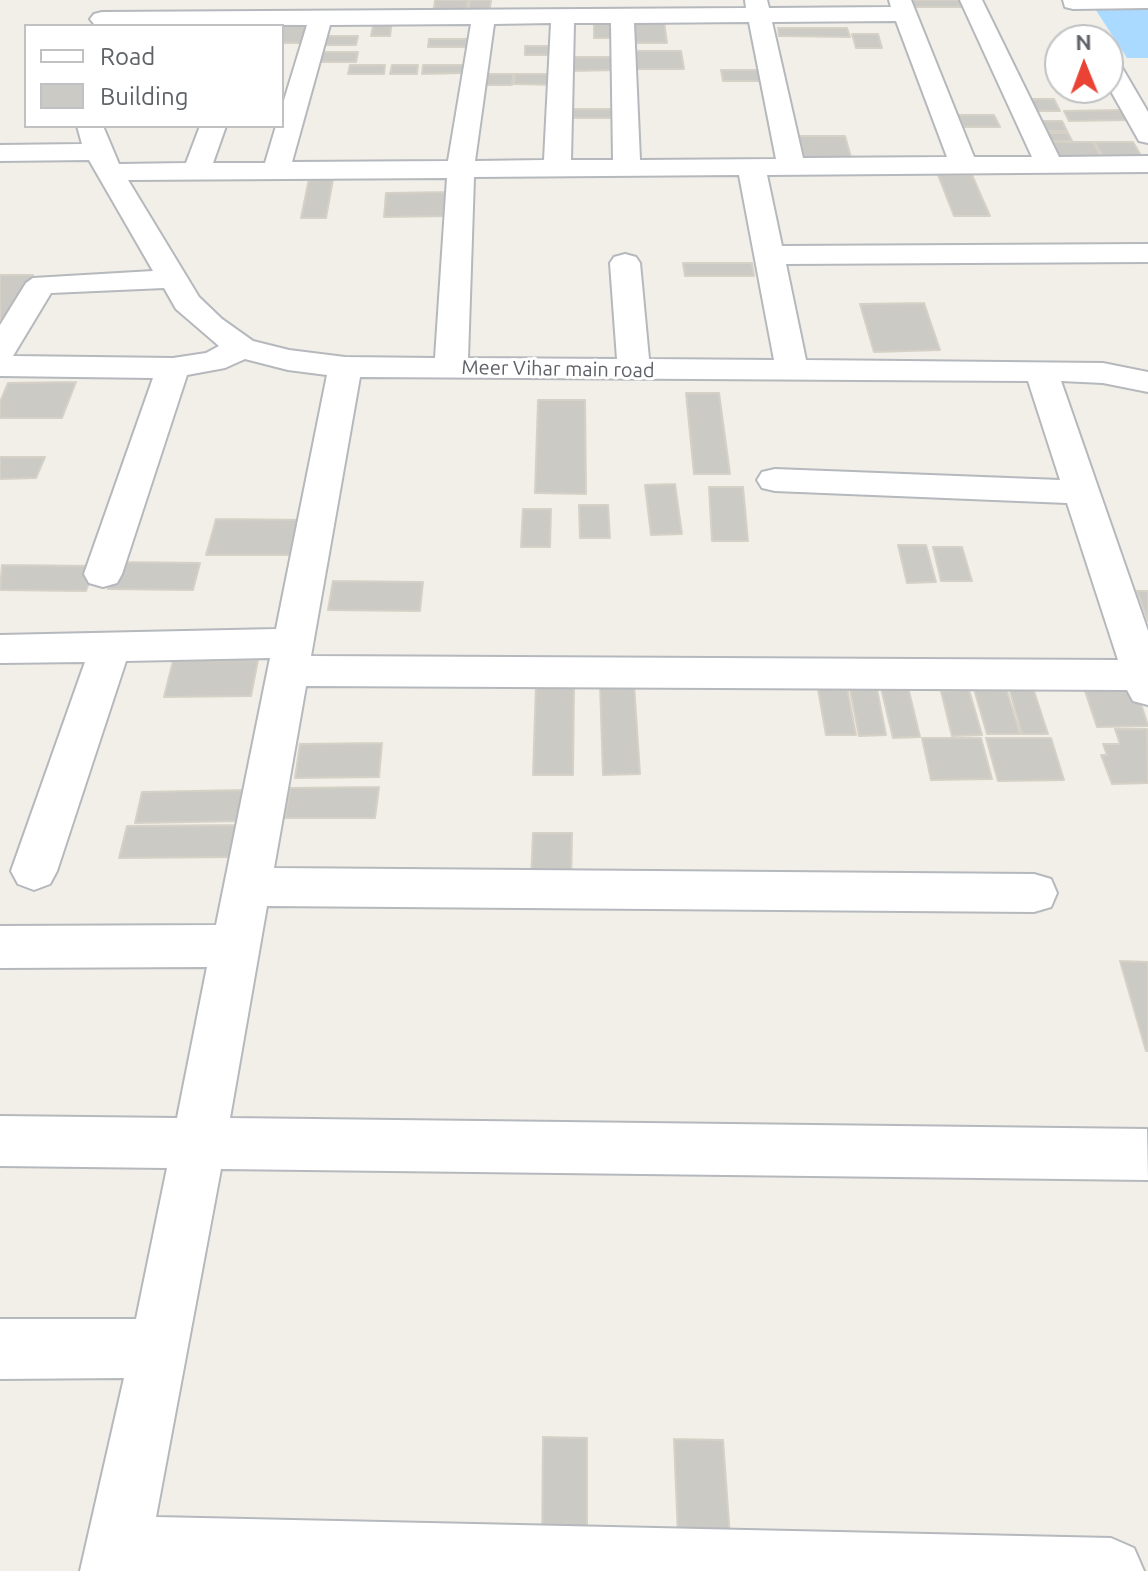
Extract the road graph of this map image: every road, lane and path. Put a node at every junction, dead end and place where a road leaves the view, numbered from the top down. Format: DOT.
graph roads {
  1 [pos="971,0"];
  2 [pos="1073,1"];
  3 [pos="1148,1"];
  4 [pos="758,7"];
  5 [pos="903,7"];
  6 [pos="96,11"];
  7 [pos="484,15"];
  8 [pos="563,15"];
  9 [pos="622,15"];
  10 [pos="321,16"];
  11 [pos="250,21"];
  12 [pos="1085,24"];
  13 [pos="1124,92"];
  14 [pos="212,128"];
  15 [pos="1148,135"];
  16 [pos="100,150"];
  17 [pos="0,153"];
  18 [pos="791,164"];
  19 [pos="963,164"];
  20 [pos="1049,164"];
  21 [pos="1148,164"];
  22 [pos="751,165"];
  23 [pos="627,166"];
  24 [pos="461,167"];
  25 [pos="557,167"];
  26 [pos="277,169"];
  27 [pos="197,170"];
  28 [pos="1148,253"];
  29 [pos="769,255"];
  30 [pos="625,263"];
  31 [pos="173,279"];
  32 [pos="242,348"];
  33 [pos="1,364"];
  34 [pos="345,367"];
  35 [pos="173,368"];
  36 [pos="451,368"];
  37 [pos="792,369"];
  38 [pos="634,370"];
  39 [pos="1041,371"];
  40 [pos="1148,382"];
  41 [pos="775,480"];
  42 [pos="1080,492"];
  43 [pos="103,574"];
  44 [pos="111,646"];
  45 [pos="0,649"];
  46 [pos="290,657"];
  47 [pos="1147,685"];
  48 [pos="34,871"];
  49 [pos="247,887"];
  50 [pos="1034,893"];
  51 [pos="236,946"];
  52 [pos="0,947"];
  53 [pos="0,1141"];
  54 [pos="199,1142"];
  55 [pos="1147,1155"];
  56 [pos="160,1348"];
  57 [pos="0,1349"];
  58 [pos="116,1559"];
  59 [pos="1111,1571"];
  1 -- 20 [label="street"];
  2 -- 3 [label="street"];
  2 -- 12 [label="street"];
  4 -- 5 [label="street"];
  4 -- 9 [label="street"];
  4 -- 18 [label="street"];
  5 -- 19 [label="street"];
  6 -- 11 [label="street"];
  7 -- 8 [label="street"];
  7 -- 10 [label="street"];
  7 -- 24 [label="street"];
  8 -- 9 [label="street"];
  8 -- 25 [label="street"];
  9 -- 23 [label="street"];
  10 -- 11 [label="street"];
  10 -- 26 [label="street"];
  13 -- 15 [label="street"];
  14 -- 27 [label="street"];
  16 -- 17 [label="street"];
  16 -- 27 [label="street"];
  16 -- 31 [label="street, Meer Vihar main road"];
  18 -- 19 [label="street"];
  18 -- 22 [label="street"];
  19 -- 20 [label="street"];
  20 -- 21 [label="street"];
  22 -- 23 [label="street"];
  22 -- 29 [label="street"];
  23 -- 25 [label="street"];
  24 -- 25 [label="street"];
  24 -- 26 [label="street"];
  24 -- 36 [label="street"];
  26 -- 27 [label="street"];
  28 -- 29 [label="street"];
  29 -- 37 [label="street"];
  30 -- 38 [label="street"];
  31 -- 32 [label="street, Meer Vihar main road"];
  31 -- 33 [label="street"];
  32 -- 34 [label="street, Meer Vihar main road"];
  32 -- 35 [label="street"];
  33 -- 35 [label="street"];
  34 -- 36 [label="street, Meer Vihar main road"];
  34 -- 46 [label="street"];
  35 -- 43 [label="street"];
  36 -- 38 [label="street, Meer Vihar main road"];
  37 -- 38 [label="street, Meer Vihar main road"];
  37 -- 39 [label="street, Meer Vihar main road"];
  39 -- 40 [label="street, Meer Vihar main road"];
  39 -- 42 [label="street"];
  41 -- 42 [label="street"];
  42 -- 47 [label="street"];
  44 -- 45 [label="street"];
  44 -- 46 [label="street"];
  44 -- 48 [label="street"];
  46 -- 47 [label="street"];
  46 -- 49 [label="street"];
  49 -- 50 [label="street"];
  49 -- 51 [label="street"];
  51 -- 52 [label="street"];
  51 -- 54 [label="street"];
  53 -- 54 [label="street"];
  54 -- 55 [label="street"];
  54 -- 56 [label="street"];
  56 -- 57 [label="street"];
  56 -- 58 [label="street"];
  58 -- 59 [label="street"];
}
